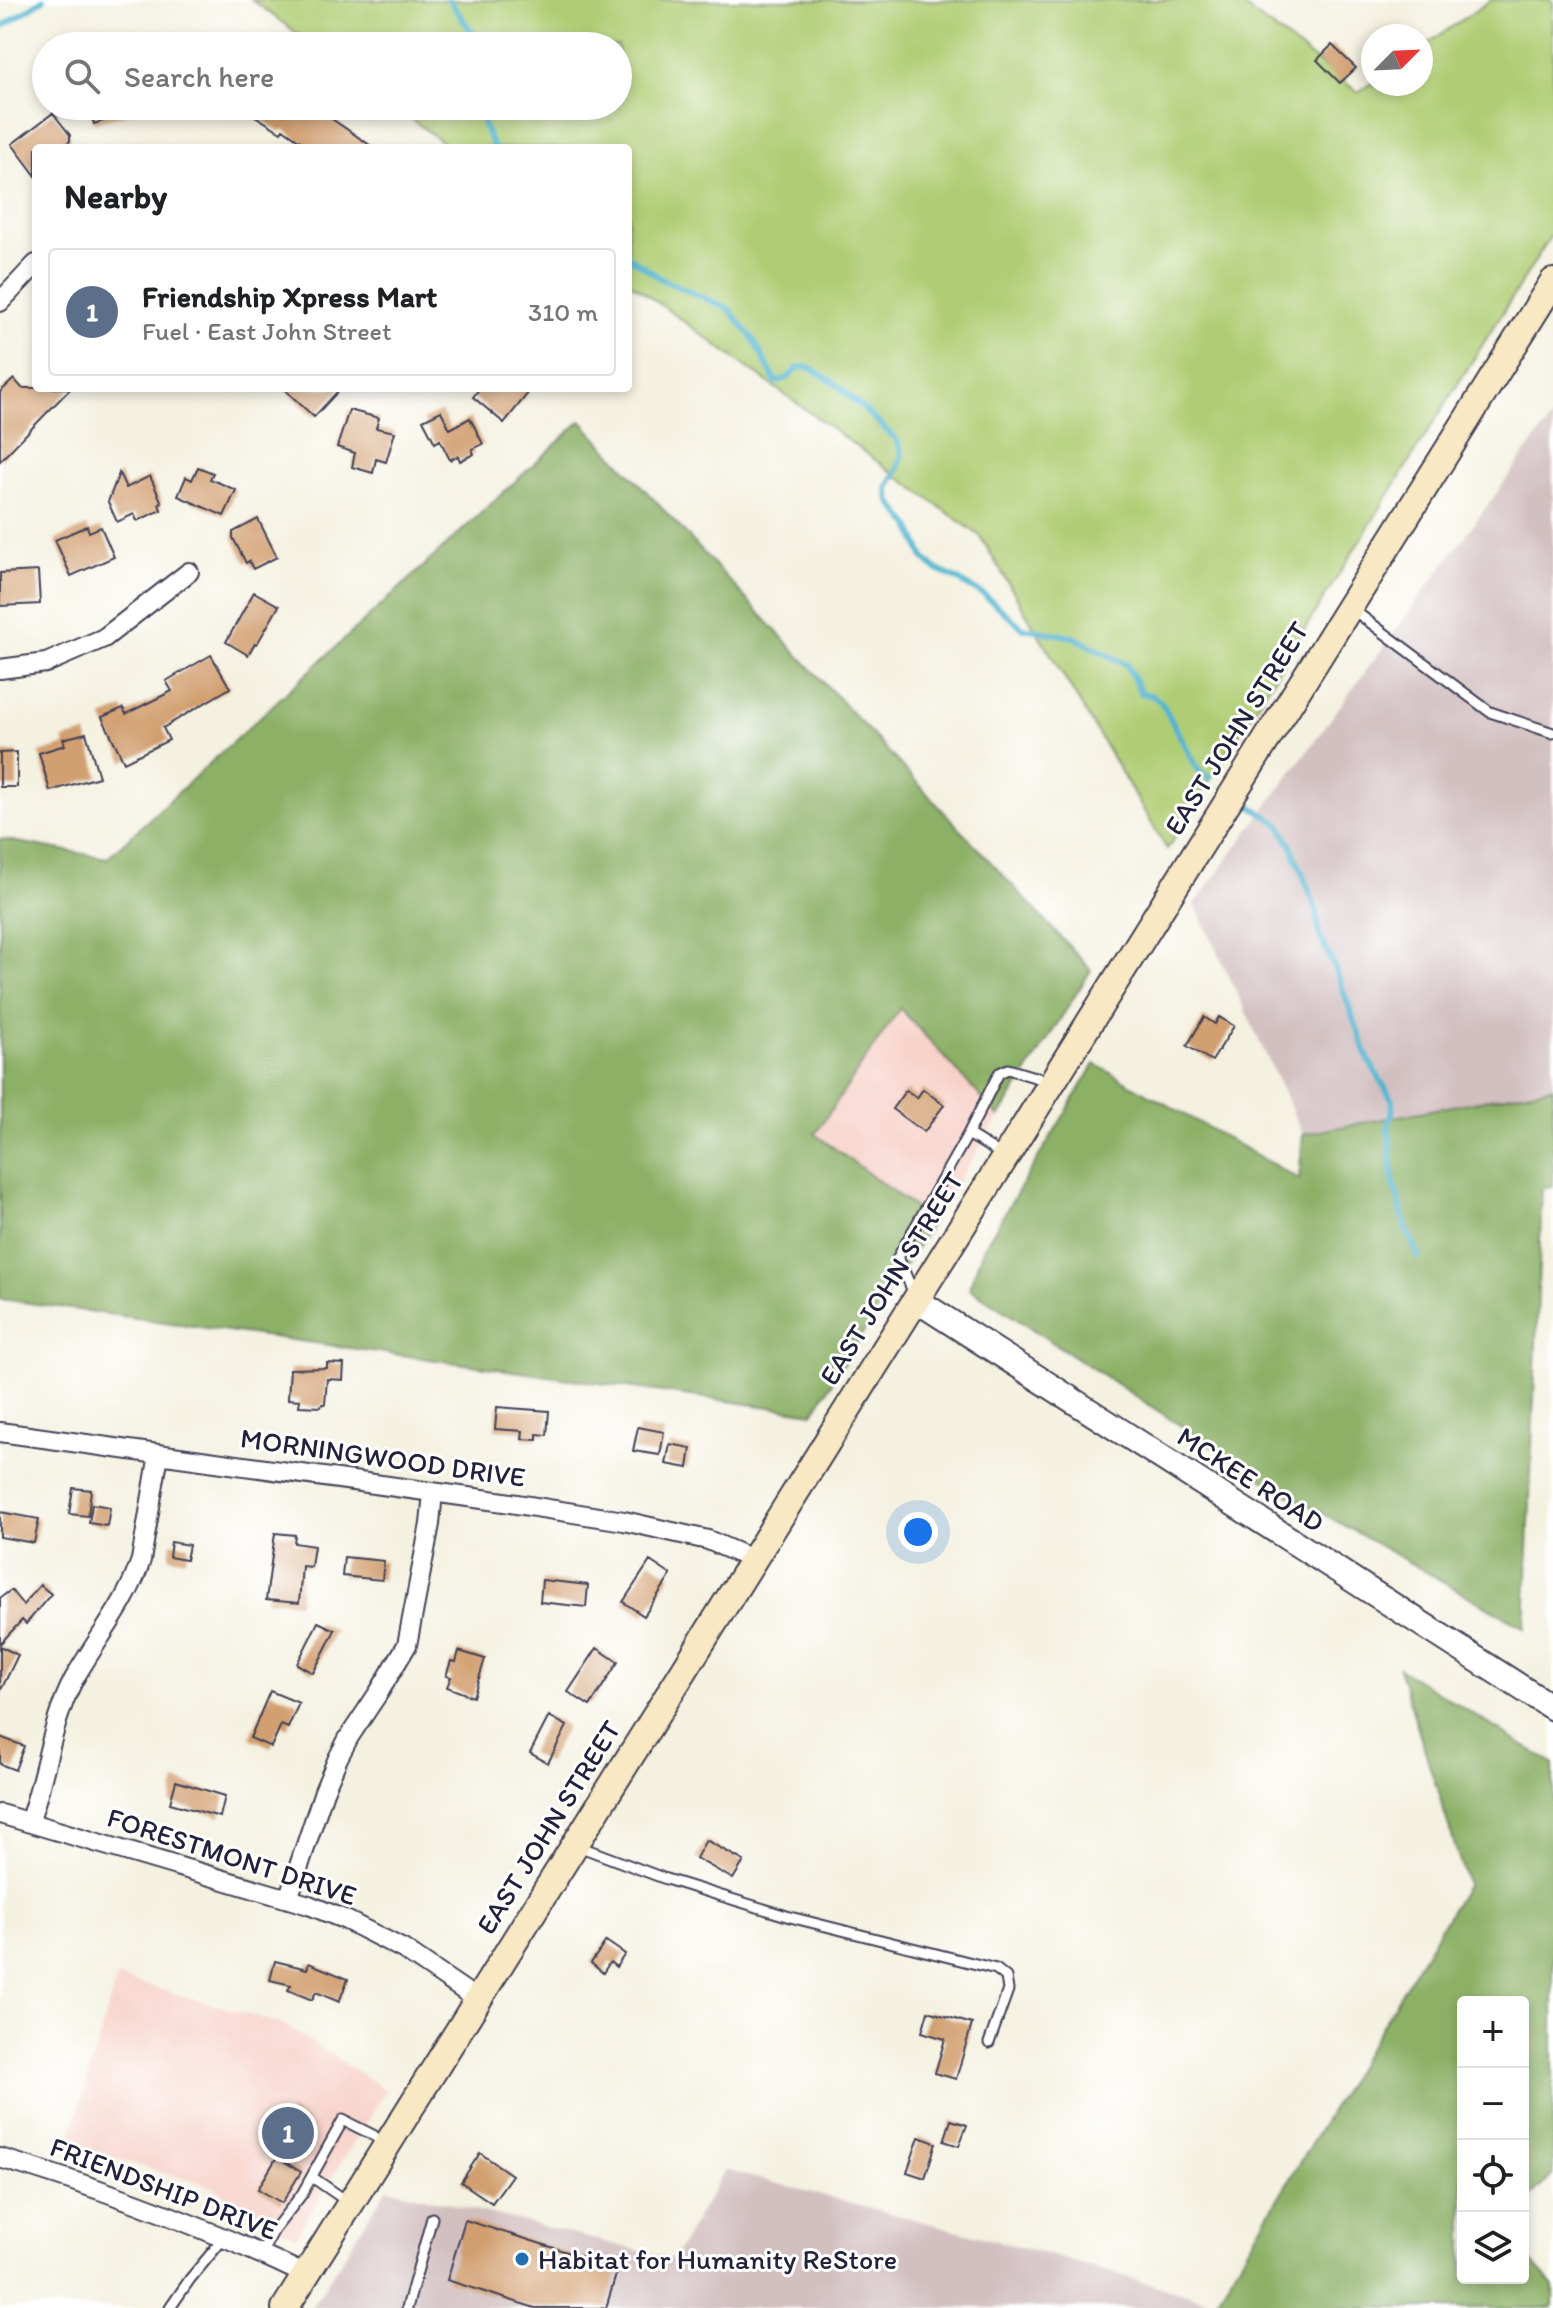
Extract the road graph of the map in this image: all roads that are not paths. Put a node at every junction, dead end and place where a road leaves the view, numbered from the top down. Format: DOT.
graph roads {
  1 [pos="32,268"];
  2 [pos="1553,282"];
  3 [pos="0,302"];
  4 [pos="189,572"];
  5 [pos="1350,606"];
  6 [pos="0,669"];
  7 [pos="1553,733"];
  8 [pos="1052,1082"];
  9 [pos="968,1134"];
  10 [pos="1004,1156"];
  11 [pos="916,1300"];
  12 [pos="0,1432"];
  13 [pos="159,1454"];
  14 [pos="433,1492"];
  15 [pos="754,1560"];
  16 [pos="1553,1708"];
  17 [pos="0,1814"];
  18 [pos="29,1822"];
  19 [pos="575,1845"];
  20 [pos="288,1899"];
  21 [pos="478,2000"];
  22 [pos="989,2043"];
  23 [pos="387,2146"];
  24 [pos="0,2158"];
  25 [pos="312,2177"];
  26 [pos="351,2203"];
  27 [pos="432,2218"];
  28 [pos="224,2238"];
  29 [pos="261,2254"];
  30 [pos="306,2275"];
  31 [pos="170,2308"];
  32 [pos="285,2308"];
  33 [pos="407,2308"];
  1 -- 3 [label="street"];
  2 -- 5 [label="main road, EAST JOHN STREET"];
  4 -- 6 [label="street"];
  5 -- 7 [label="lane"];
  5 -- 8 [label="main road, EAST JOHN STREET"];
  8 -- 9 [label="lane"];
  8 -- 10 [label="main road, EAST JOHN STREET"];
  9 -- 10 [label="lane"];
  9 -- 11 [label="lane"];
  10 -- 11 [label="main road, EAST JOHN STREET"];
  11 -- 15 [label="main road, EAST JOHN STREET"];
  11 -- 16 [label="street, MCKEE ROAD"];
  12 -- 13 [label="street, MORNINGWOOD DRIVE"];
  13 -- 14 [label="street, MORNINGWOOD DRIVE"];
  13 -- 18 [label="street"];
  14 -- 15 [label="street, MORNINGWOOD DRIVE"];
  14 -- 20 [label="street"];
  15 -- 19 [label="main road, EAST JOHN STREET"];
  17 -- 18 [label="street, FORESTMONT DRIVE"];
  18 -- 20 [label="street, FORESTMONT DRIVE"];
  19 -- 21 [label="main road, EAST JOHN STREET"];
  19 -- 22 [label="lane"];
  20 -- 21 [label="street, FORESTMONT DRIVE"];
  21 -- 23 [label="main road, EAST JOHN STREET"];
  23 -- 25 [label="lane"];
  23 -- 26 [label="main road, EAST JOHN STREET"];
  24 -- 28 [label="street, FRIENDSHIP DRIVE"];
  25 -- 26 [label="lane"];
  25 -- 29 [label="lane"];
  26 -- 30 [label="main road, EAST JOHN STREET"];
  27 -- 33 [label="lane"];
  28 -- 29 [label="street, FRIENDSHIP DRIVE"];
  28 -- 31 [label="lane"];
  29 -- 30 [label="street, FRIENDSHIP DRIVE"];
  30 -- 32 [label="main road, EAST JOHN STREET"];
}
